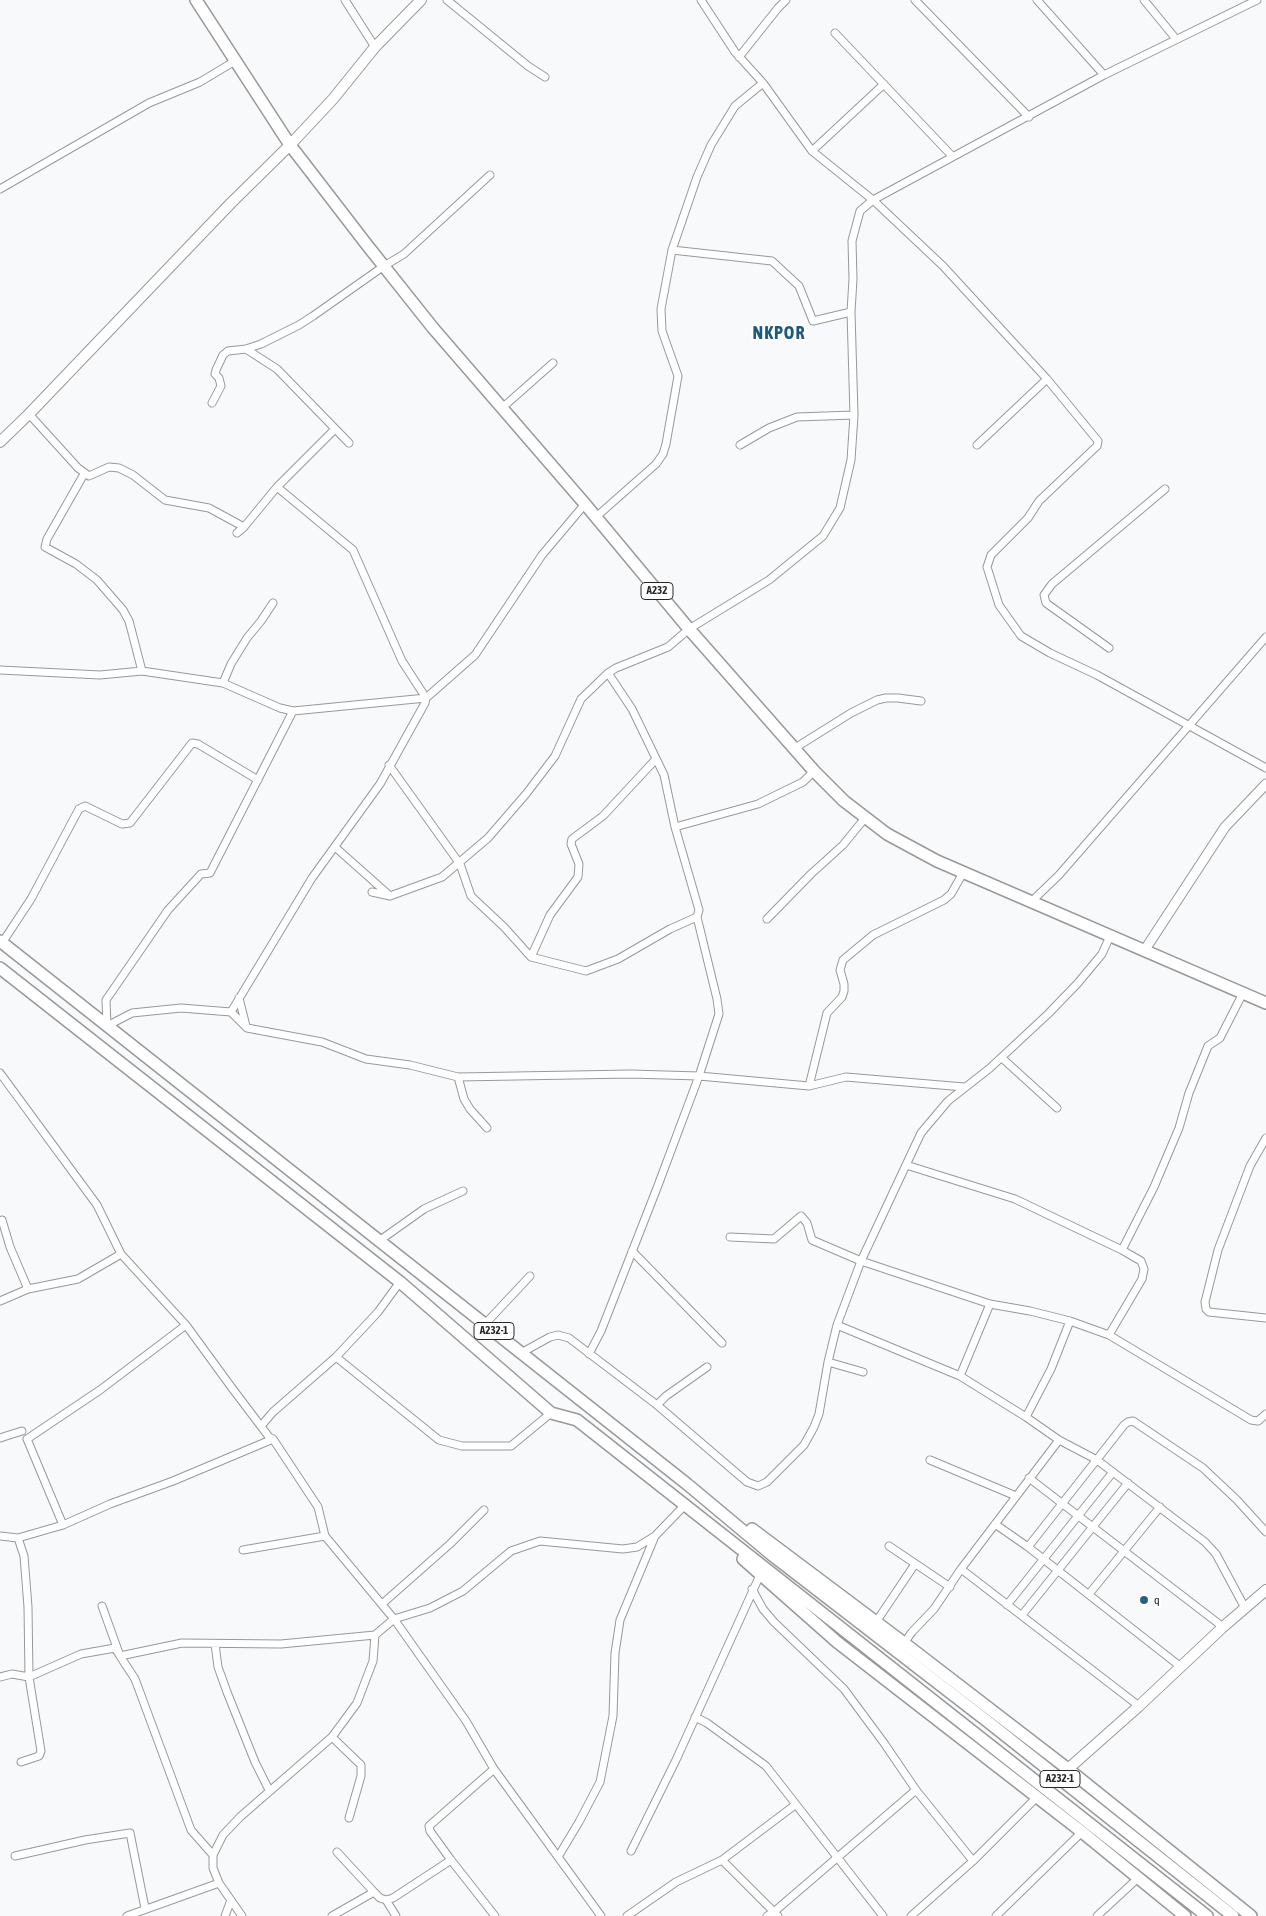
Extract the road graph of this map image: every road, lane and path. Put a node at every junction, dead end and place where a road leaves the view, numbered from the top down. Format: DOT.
graph roads {
  1 [pos="196,0"];
  2 [pos="345,0"];
  3 [pos="422,0"];
  4 [pos="448,0"];
  5 [pos="701,0"];
  6 [pos="786,0"];
  7 [pos="915,0"];
  8 [pos="1037,0"];
  9 [pos="1144,0"];
  10 [pos="1257,0"];
  11 [pos="835,33"];
  12 [pos="1176,39"];
  13 [pos="375,47"];
  14 [pos="739,57"];
  15 [pos="235,61"];
  16 [pos="1104,74"];
  17 [pos="546,77"];
  18 [pos="763,82"];
  19 [pos="884,84"];
  20 [pos="1029,117"];
  21 [pos="290,145"];
  22 [pos="812,151"];
  23 [pos="952,156"];
  24 [pos="490,175"];
  25 [pos="0,189"];
  26 [pos="873,200"];
  27 [pos="672,250"];
  28 [pos="384,266"];
  29 [pos="851,312"];
  30 [pos="246,350"];
  31 [pos="552,363"];
  32 [pos="1046,380"];
  33 [pos="212,403"];
  34 [pos="502,408"];
  35 [pos="29,414"];
  36 [pos="854,415"];
  37 [pos="335,429"];
  38 [pos="0,442"];
  39 [pos="350,444"];
  40 [pos="740,445"];
  41 [pos="977,445"];
  42 [pos="84,474"];
  43 [pos="277,487"];
  44 [pos="1165,488"];
  45 [pos="586,504"];
  46 [pos="596,517"];
  47 [pos="244,527"];
  48 [pos="236,533"];
  49 [pos="273,603"];
  50 [pos="689,629"];
  51 [pos="1266,637"];
  52 [pos="1109,648"];
  53 [pos="0,670"];
  54 [pos="142,671"];
  55 [pos="608,673"];
  56 [pos="223,683"];
  57 [pos="426,698"];
  58 [pos="920,701"];
  59 [pos="293,711"];
  60 [pos="1190,726"];
  61 [pos="795,748"];
  62 [pos="656,758"];
  63 [pos="389,765"];
  64 [pos="1266,768"];
  65 [pos="814,771"];
  66 [pos="258,780"];
  67 [pos="1266,784"];
  68 [pos="865,818"];
  69 [pos="675,827"];
  70 [pos="335,847"];
  71 [pos="460,864"];
  72 [pos="963,873"];
  73 [pos="372,892"];
  74 [pos="390,896"];
  75 [pos="1031,902"];
  76 [pos="697,917"];
  77 [pos="768,919"];
  78 [pos="1110,936"];
  79 [pos="1,942"];
  80 [pos="1144,951"];
  81 [pos="531,956"];
  82 [pos="0,968"];
  83 [pos="1243,993"];
  84 [pos="239,998"];
  85 [pos="1266,1003"];
  86 [pos="231,1012"];
  87 [pos="107,1026"];
  88 [pos="247,1028"];
  89 [pos="1002,1058"];
  90 [pos="0,1073"];
  91 [pos="698,1076"];
  92 [pos="458,1077"];
  93 [pos="808,1086"];
  94 [pos="964,1087"];
  95 [pos="1057,1108"];
  96 [pos="487,1128"];
  97 [pos="1266,1138"];
  98 [pos="906,1165"];
  99 [pos="463,1192"];
  100 [pos="2,1220"];
  101 [pos="730,1237"];
  102 [pos="379,1241"];
  103 [pos="1122,1250"];
  104 [pos="632,1251"];
  105 [pos="121,1254"];
  106 [pos="861,1261"];
  107 [pos="530,1276"];
  108 [pos="400,1282"];
  109 [pos="28,1289"];
  110 [pos="0,1301"];
  111 [pos="990,1304"];
  112 [pos="1266,1318"];
  113 [pos="1070,1321"];
  114 [pos="485,1324"];
  115 [pos="186,1325"];
  116 [pos="837,1325"];
  117 [pos="1109,1335"];
  118 [pos="722,1343"];
  119 [pos="521,1353"];
  120 [pos="589,1354"];
  121 [pos="336,1357"];
  122 [pos="828,1362"];
  123 [pos="706,1367"];
  124 [pos="863,1372"];
  125 [pos="960,1376"];
  126 [pos="657,1405"];
  127 [pos="551,1413"];
  128 [pos="1266,1414"];
  129 [pos="1026,1417"];
  130 [pos="261,1426"];
  131 [pos="22,1431"];
  132 [pos="0,1438"];
  133 [pos="273,1440"];
  134 [pos="1059,1440"];
  135 [pos="930,1460"];
  136 [pos="1097,1460"];
  137 [pos="1113,1472"];
  138 [pos="1028,1478"];
  139 [pos="1128,1483"];
  140 [pos="687,1484"];
  141 [pos="1016,1496"];
  142 [pos="680,1503"];
  143 [pos="1063,1504"];
  144 [pos="1160,1506"];
  145 [pos="484,1510"];
  146 [pos="1078,1515"];
  147 [pos="995,1524"];
  148 [pos="63,1525"];
  149 [pos="1094,1527"];
  150 [pos="1266,1532"];
  151 [pos="0,1536"];
  152 [pos="325,1536"];
  153 [pos="655,1536"];
  154 [pos="18,1538"];
  155 [pos="889,1546"];
  156 [pos="1028,1547"];
  157 [pos="244,1550"];
  158 [pos="1124,1551"];
  159 [pos="1042,1560"];
  160 [pos="915,1564"];
  161 [pos="960,1569"];
  162 [pos="1058,1571"];
  163 [pos="760,1574"];
  164 [pos="950,1587"];
  165 [pos="752,1589"];
  166 [pos="1266,1590"];
  167 [pos="1089,1594"];
  168 [pos="382,1604"];
  169 [pos="1007,1605"];
  170 [pos="102,1606"];
  171 [pos="1245,1608"];
  172 [pos="1022,1615"];
  173 [pos="394,1619"];
  174 [pos="876,1622"];
  175 [pos="1223,1627"];
  176 [pos="375,1635"];
  177 [pos="904,1643"];
  178 [pos="215,1644"];
  179 [pos="120,1656"];
  180 [pos="1181,1667"];
  181 [pos="0,1677"];
  182 [pos="29,1677"];
  183 [pos="1139,1706"];
  184 [pos="695,1717"];
  185 [pos="332,1738"];
  186 [pos="21,1762"];
  187 [pos="1068,1769"];
  188 [pos="494,1770"];
  189 [pos="269,1790"];
  190 [pos="916,1790"];
  191 [pos="1037,1797"];
  192 [pos="795,1805"];
  193 [pos="348,1818"];
  194 [pos="1082,1832"];
  195 [pos="631,1851"];
  196 [pos="338,1852"];
  197 [pos="213,1855"];
  198 [pos="15,1856"];
  199 [pos="558,1857"];
  200 [pos="837,1858"];
  201 [pos="451,1860"];
  202 [pos="722,1860"];
  203 [pos="973,1861"];
  204 [pos="1137,1879"];
  205 [pos="219,1883"];
  206 [pos="374,1892"];
  207 [pos="230,1900"];
  208 [pos="386,1900"];
  209 [pos="145,1908"];
  210 [pos="777,1914"];
  211 [pos="130,1915"];
  212 [pos="225,1916"];
  213 [pos="242,1916"];
  214 [pos="332,1916"];
  215 [pos="396,1916"];
  216 [pos="495,1916"];
  217 [pos="600,1916"];
  218 [pos="628,1916"];
  219 [pos="767,1916"];
  220 [pos="883,1916"];
  221 [pos="911,1916"];
  222 [pos="996,1916"];
  223 [pos="1097,1916"];
  224 [pos="1185,1916"];
  225 [pos="1207,1916"];
  226 [pos="1233,1916"];
  227 [pos="1251,1916"];
  1 -- 15 [label="main road, A232"];
  2 -- 13 [label="street"];
  3 -- 13 [label="main road"];
  4 -- 17 [label="street"];
  5 -- 14 [label="street"];
  6 -- 14 [label="street"];
  7 -- 20 [label="street"];
  8 -- 16 [label="street"];
  9 -- 12 [label="street"];
  10 -- 12 [label="street"];
  11 -- 19 [label="street"];
  12 -- 16 [label="street"];
  13 -- 21 [label="main road"];
  14 -- 18 [label="street"];
  15 -- 21 [label="main road, A232"];
  15 -- 25 [label="street"];
  16 -- 20 [label="street"];
  18 -- 22 [label="street"];
  18 -- 27 [label="street"];
  19 -- 22 [label="street"];
  19 -- 23 [label="street"];
  20 -- 23 [label="street"];
  21 -- 28 [label="main road, A232"];
  21 -- 35 [label="main road"];
  22 -- 26 [label="street"];
  23 -- 26 [label="street"];
  24 -- 28 [label="street"];
  26 -- 29 [label="street"];
  26 -- 32 [label="street"];
  27 -- 29 [label="street"];
  27 -- 46 [label="street"];
  28 -- 30 [label="street"];
  28 -- 34 [label="main road, A232"];
  29 -- 36 [label="street"];
  30 -- 33 [label="street"];
  30 -- 37 [label="street"];
  31 -- 34 [label="street"];
  32 -- 41 [label="street"];
  32 -- 60 [label="street"];
  34 -- 45 [label="main road, A232"];
  35 -- 38 [label="main road"];
  35 -- 42 [label="street"];
  36 -- 40 [label="street"];
  36 -- 50 [label="street"];
  37 -- 39 [label="street"];
  37 -- 43 [label="street"];
  42 -- 47 [label="street"];
  42 -- 54 [label="street"];
  43 -- 47 [label="street"];
  43 -- 57 [label="street"];
  44 -- 52 [label="street"];
  45 -- 46 [label="main road, A232"];
  45 -- 57 [label="street"];
  46 -- 50 [label="main road, A232"];
  47 -- 48 [label="street"];
  49 -- 56 [label="street"];
  50 -- 55 [label="street"];
  50 -- 61 [label="main road, A232"];
  51 -- 60 [label="street"];
  53 -- 54 [label="street"];
  54 -- 56 [label="street"];
  55 -- 62 [label="street"];
  55 -- 71 [label="street"];
  56 -- 59 [label="street"];
  57 -- 59 [label="street"];
  57 -- 63 [label="street"];
  58 -- 61 [label="street"];
  59 -- 66 [label="street"];
  60 -- 64 [label="street"];
  60 -- 75 [label="street"];
  61 -- 65 [label="main road, A232"];
  62 -- 69 [label="street"];
  62 -- 81 [label="street"];
  63 -- 70 [label="street"];
  63 -- 71 [label="street"];
  65 -- 68 [label="main road, A232"];
  65 -- 69 [label="street"];
  66 -- 79 [label="street"];
  66 -- 87 [label="street"];
  67 -- 80 [label="street"];
  68 -- 72 [label="main road, A232"];
  68 -- 77 [label="street"];
  69 -- 76 [label="street"];
  70 -- 74 [label="street"];
  70 -- 84 [label="street"];
  71 -- 74 [label="street"];
  71 -- 81 [label="street"];
  72 -- 75 [label="main road, A232"];
  72 -- 93 [label="street"];
  73 -- 74 [label="street"];
  75 -- 78 [label="main road, A232"];
  76 -- 81 [label="street"];
  76 -- 91 [label="street"];
  78 -- 80 [label="main road, A232"];
  78 -- 89 [label="street"];
  79 -- 87 [label="main road, A232-1"];
  80 -- 83 [label="main road, A232"];
  82 -- 108 [label="main road, A232-1"];
  83 -- 85 [label="main road, A232"];
  83 -- 103 [label="street"];
  84 -- 86 [label="street"];
  84 -- 88 [label="street"];
  86 -- 87 [label="street"];
  86 -- 88 [label="street"];
  87 -- 102 [label="main road, A232-1"];
  88 -- 92 [label="street"];
  89 -- 94 [label="street"];
  89 -- 95 [label="street"];
  90 -- 105 [label="street"];
  91 -- 92 [label="street"];
  91 -- 93 [label="street"];
  91 -- 104 [label="street"];
  92 -- 96 [label="street"];
  93 -- 94 [label="street"];
  94 -- 98 [label="street"];
  97 -- 112 [label="street"];
  98 -- 103 [label="street"];
  98 -- 106 [label="street"];
  99 -- 102 [label="street"];
  100 -- 109 [label="street"];
  101 -- 106 [label="street"];
  102 -- 114 [label="main road, A232-1"];
  103 -- 117 [label="street"];
  104 -- 118 [label="street"];
  104 -- 120 [label="street"];
  105 -- 109 [label="street"];
  105 -- 115 [label="street"];
  106 -- 111 [label="street"];
  106 -- 116 [label="street"];
  107 -- 114 [label="street"];
  108 -- 121 [label="street"];
  108 -- 127 [label="main road, A232-1"];
  109 -- 110 [label="street"];
  111 -- 113 [label="street"];
  111 -- 125 [label="street"];
  113 -- 117 [label="street"];
  113 -- 129 [label="street"];
  114 -- 119 [label="main road, A232-1"];
  115 -- 130 [label="street"];
  115 -- 148 [label="street"];
  116 -- 122 [label="street"];
  116 -- 125 [label="street"];
  117 -- 128 [label="street"];
  119 -- 120 [label="street"];
  119 -- 140 [label="main road, A232-1"];
  120 -- 126 [label="street"];
  121 -- 127 [label="street"];
  121 -- 130 [label="street"];
  122 -- 124 [label="street"];
  122 -- 126 [label="street"];
  123 -- 126 [label="street"];
  125 -- 129 [label="street"];
  127 -- 142 [label="main road, A232-1"];
  129 -- 134 [label="street"];
  130 -- 133 [label="street"];
  131 -- 132 [label="street"];
  133 -- 148 [label="street"];
  133 -- 152 [label="street"];
  134 -- 136 [label="street"];
  134 -- 138 [label="street"];
  135 -- 141 [label="street"];
  136 -- 137 [label="street"];
  136 -- 143 [label="street"];
  136 -- 150 [label="street"];
  137 -- 139 [label="street"];
  137 -- 146 [label="street"];
  138 -- 141 [label="street"];
  138 -- 143 [label="street"];
  139 -- 144 [label="street"];
  139 -- 149 [label="street"];
  140 -- 174 [label="main road"];
  140 -- 226 [label="main road, A232-1"];
  141 -- 147 [label="street"];
  142 -- 153 [label="street"];
  142 -- 163 [label="main road"];
  142 -- 225 [label="main road, A232-1"];
  143 -- 146 [label="street"];
  143 -- 156 [label="street"];
  144 -- 158 [label="street"];
  144 -- 171 [label="street"];
  145 -- 168 [label="street"];
  146 -- 149 [label="street"];
  146 -- 159 [label="street"];
  147 -- 156 [label="street"];
  147 -- 161 [label="street"];
  148 -- 154 [label="street"];
  149 -- 158 [label="street"];
  149 -- 162 [label="street"];
  151 -- 154 [label="street"];
  152 -- 157 [label="street"];
  152 -- 168 [label="street"];
  153 -- 173 [label="street"];
  153 -- 199 [label="street"];
  154 -- 182 [label="street"];
  155 -- 160 [label="street"];
  156 -- 159 [label="street"];
  158 -- 167 [label="street"];
  158 -- 175 [label="street"];
  159 -- 162 [label="street"];
  159 -- 169 [label="street"];
  160 -- 164 [label="street"];
  160 -- 174 [label="street"];
  161 -- 164 [label="street"];
  161 -- 169 [label="street"];
  162 -- 167 [label="street"];
  162 -- 172 [label="street"];
  163 -- 165 [label="street"];
  163 -- 191 [label="main road"];
  164 -- 177 [label="street"];
  165 -- 184 [label="street"];
  165 -- 190 [label="street"];
  166 -- 171 [label="main road"];
  167 -- 180 [label="street"];
  168 -- 173 [label="street"];
  169 -- 172 [label="street"];
  170 -- 179 [label="street"];
  171 -- 175 [label="main road"];
  172 -- 183 [label="street"];
  173 -- 176 [label="street"];
  173 -- 188 [label="street"];
  174 -- 177 [label="main road"];
  175 -- 180 [label="main road"];
  176 -- 178 [label="street"];
  176 -- 185 [label="street"];
  177 -- 187 [label="main road"];
  178 -- 179 [label="street"];
  178 -- 189 [label="street"];
  179 -- 182 [label="street"];
  179 -- 197 [label="street"];
  180 -- 183 [label="main road"];
  181 -- 182 [label="street"];
  182 -- 186 [label="street"];
  183 -- 187 [label="main road"];
  184 -- 192 [label="street"];
  184 -- 195 [label="street"];
  185 -- 189 [label="street"];
  185 -- 193 [label="street"];
  187 -- 227 [label="main road"];
  188 -- 199 [label="street"];
  188 -- 201 [label="street"];
  189 -- 197 [label="street"];
  190 -- 200 [label="street"];
  190 -- 203 [label="street"];
  191 -- 194 [label="main road"];
  191 -- 203 [label="street"];
  192 -- 200 [label="street"];
  192 -- 202 [label="street"];
  194 -- 204 [label="main road"];
  194 -- 222 [label="street"];
  196 -- 206 [label="street"];
  197 -- 205 [label="street"];
  198 -- 209 [label="street"];
  199 -- 217 [label="street"];
  200 -- 210 [label="street"];
  200 -- 220 [label="street"];
  201 -- 208 [label="street"];
  201 -- 216 [label="street"];
  202 -- 210 [label="street"];
  202 -- 218 [label="street"];
  203 -- 221 [label="street"];
  204 -- 223 [label="street"];
  204 -- 224 [label="main road"];
  205 -- 207 [label="street"];
  205 -- 209 [label="street"];
  206 -- 208 [label="street"];
  206 -- 214 [label="street"];
  207 -- 212 [label="street"];
  207 -- 213 [label="street"];
  208 -- 215 [label="street"];
  209 -- 211 [label="street"];
  210 -- 219 [label="street"];
}
